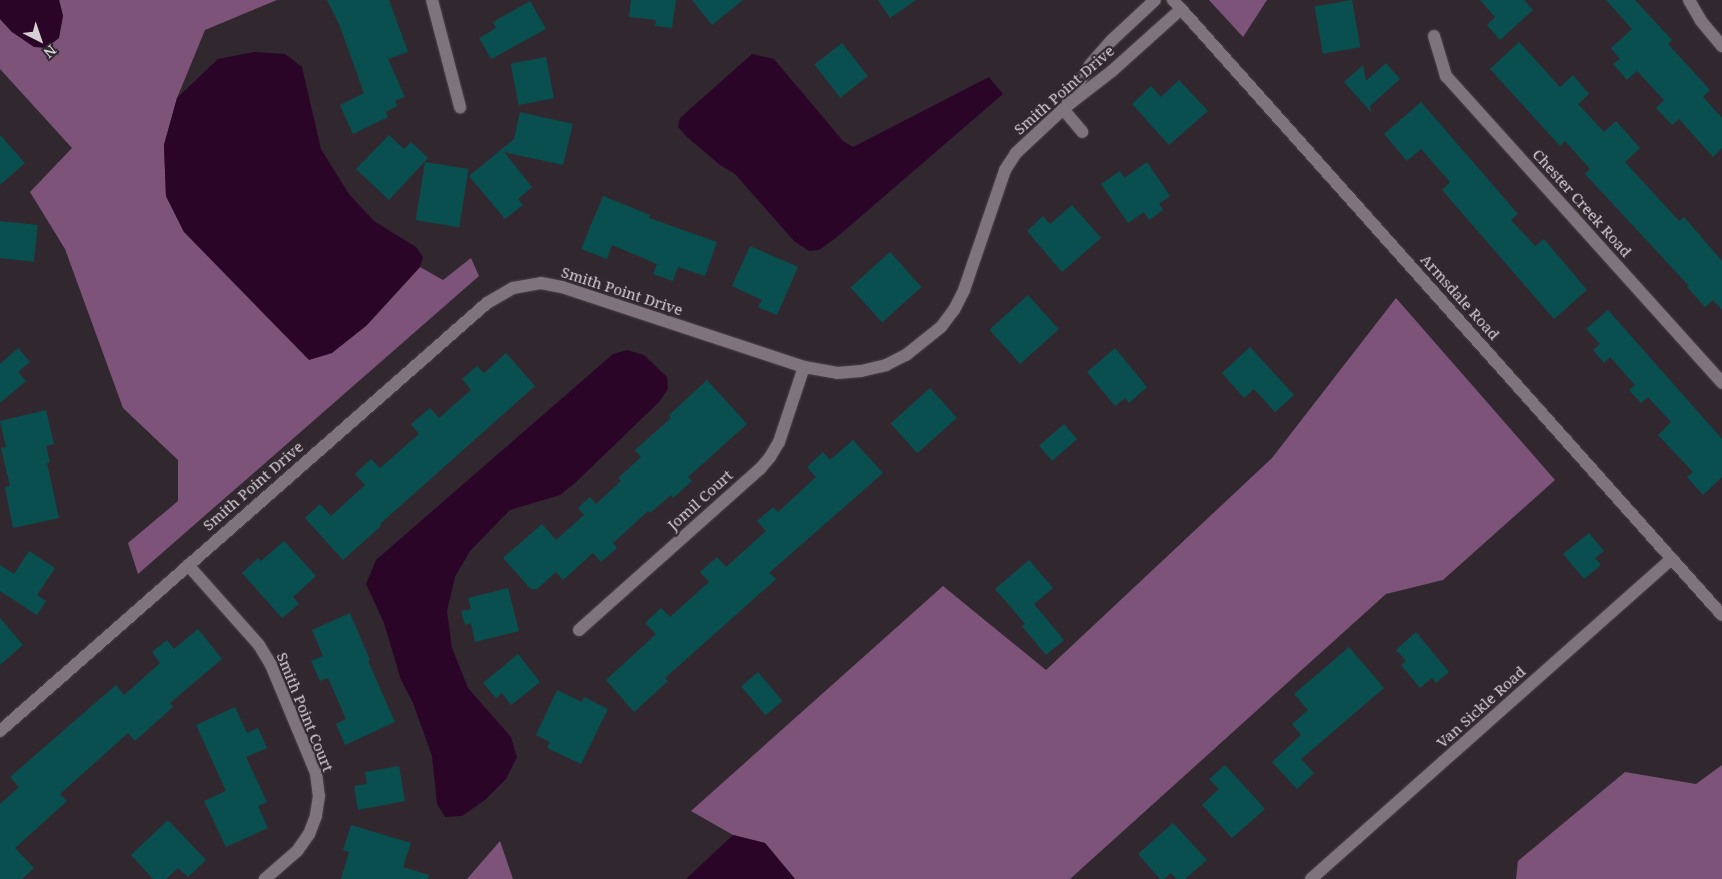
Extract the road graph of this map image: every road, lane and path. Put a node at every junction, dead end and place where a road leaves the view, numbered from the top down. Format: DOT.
graph roads {
  1 [pos="432,0"];
  2 [pos="1155,0"];
  3 [pos="1689,0"];
  4 [pos="1177,4"];
  5 [pos="1434,36"];
  6 [pos="1722,46"];
  7 [pos="460,107"];
  8 [pos="1063,109"];
  9 [pos="1082,132"];
  10 [pos="804,368"];
  11 [pos="1722,383"];
  12 [pos="1672,559"];
  13 [pos="188,565"];
  14 [pos="1722,615"];
  15 [pos="579,630"];
  16 [pos="0,731"];
  17 [pos="265,879"];
  18 [pos="1311,879"];
  1 -- 7 [label="street"];
  2 -- 8 [label="street"];
  3 -- 6 [label="street"];
  4 -- 8 [label="street, Smith Point Drive"];
  4 -- 12 [label="street, Armsdale Road"];
  5 -- 11 [label="street, Chester Creek Road"];
  8 -- 9 [label="street"];
  8 -- 10 [label="street, Smith Point Drive"];
  10 -- 13 [label="street, Smith Point Drive"];
  10 -- 15 [label="street, Jomil Court"];
  12 -- 14 [label="street, Armsdale Road"];
  12 -- 18 [label="street, Van Sickle Road"];
  13 -- 16 [label="street, Smith Point Drive"];
  13 -- 17 [label="street, Smith Point Court"];
}
